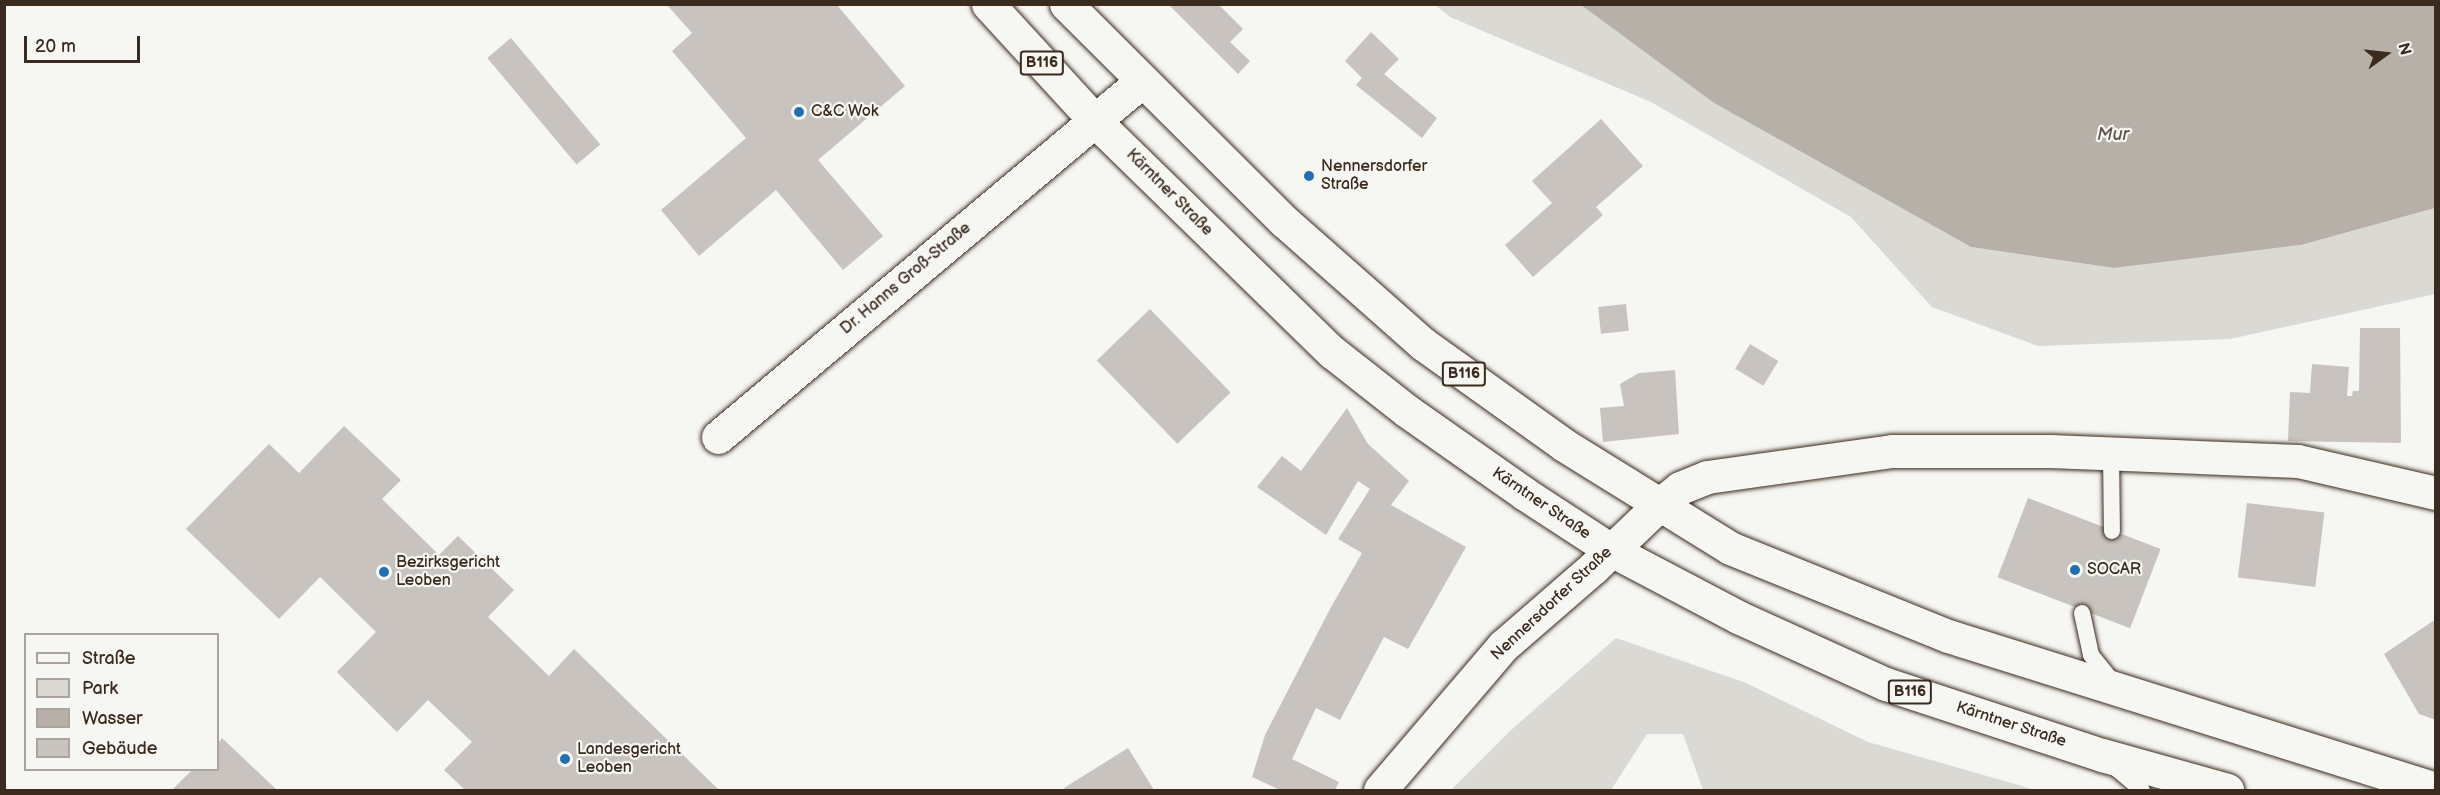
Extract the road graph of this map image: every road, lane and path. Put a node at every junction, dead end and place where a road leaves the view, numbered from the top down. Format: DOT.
graph roads {
  1 [pos="988,4"];
  2 [pos="1066,4"];
  3 [pos="1142,81"];
  4 [pos="1096,122"];
  5 [pos="718,437"];
  6 [pos="2111,454"];
  7 [pos="2436,493"];
  8 [pos="1659,505"];
  9 [pos="2112,531"];
  10 [pos="1611,550"];
  11 [pos="2082,613"];
  12 [pos="2119,690"];
  13 [pos="2102,755"];
  14 [pos="2436,789"];
  15 [pos="1380,790"];
  16 [pos="2142,790"];
  17 [pos="2227,790"];
  1 -- 4 [label="main road, Kärntner Straße / B116"];
  2 -- 3 [label="main road, B116"];
  3 -- 4 [label="main road, Dr. Hanns Groß-Straße"];
  3 -- 8 [label="main road, B116"];
  4 -- 5 [label="main road, Dr. Hanns Groß-Straße"];
  4 -- 10 [label="main road, Kärntner Straße / B116"];
  6 -- 7 [label="main road"];
  6 -- 8 [label="main road"];
  6 -- 9 [label="lane"];
  8 -- 10 [label="main road, Nennersdorfer Straße"];
  8 -- 12 [label="main road, B116"];
  10 -- 13 [label="main road, Kärntner Straße / B116"];
  10 -- 15 [label="main road, Nennersdorfer Straße"];
  11 -- 12 [label="lane"];
  12 -- 14 [label="main road, B116"];
  13 -- 16 [label="lane"];
  13 -- 17 [label="main road, Kärntner Straße / B116"];
}
